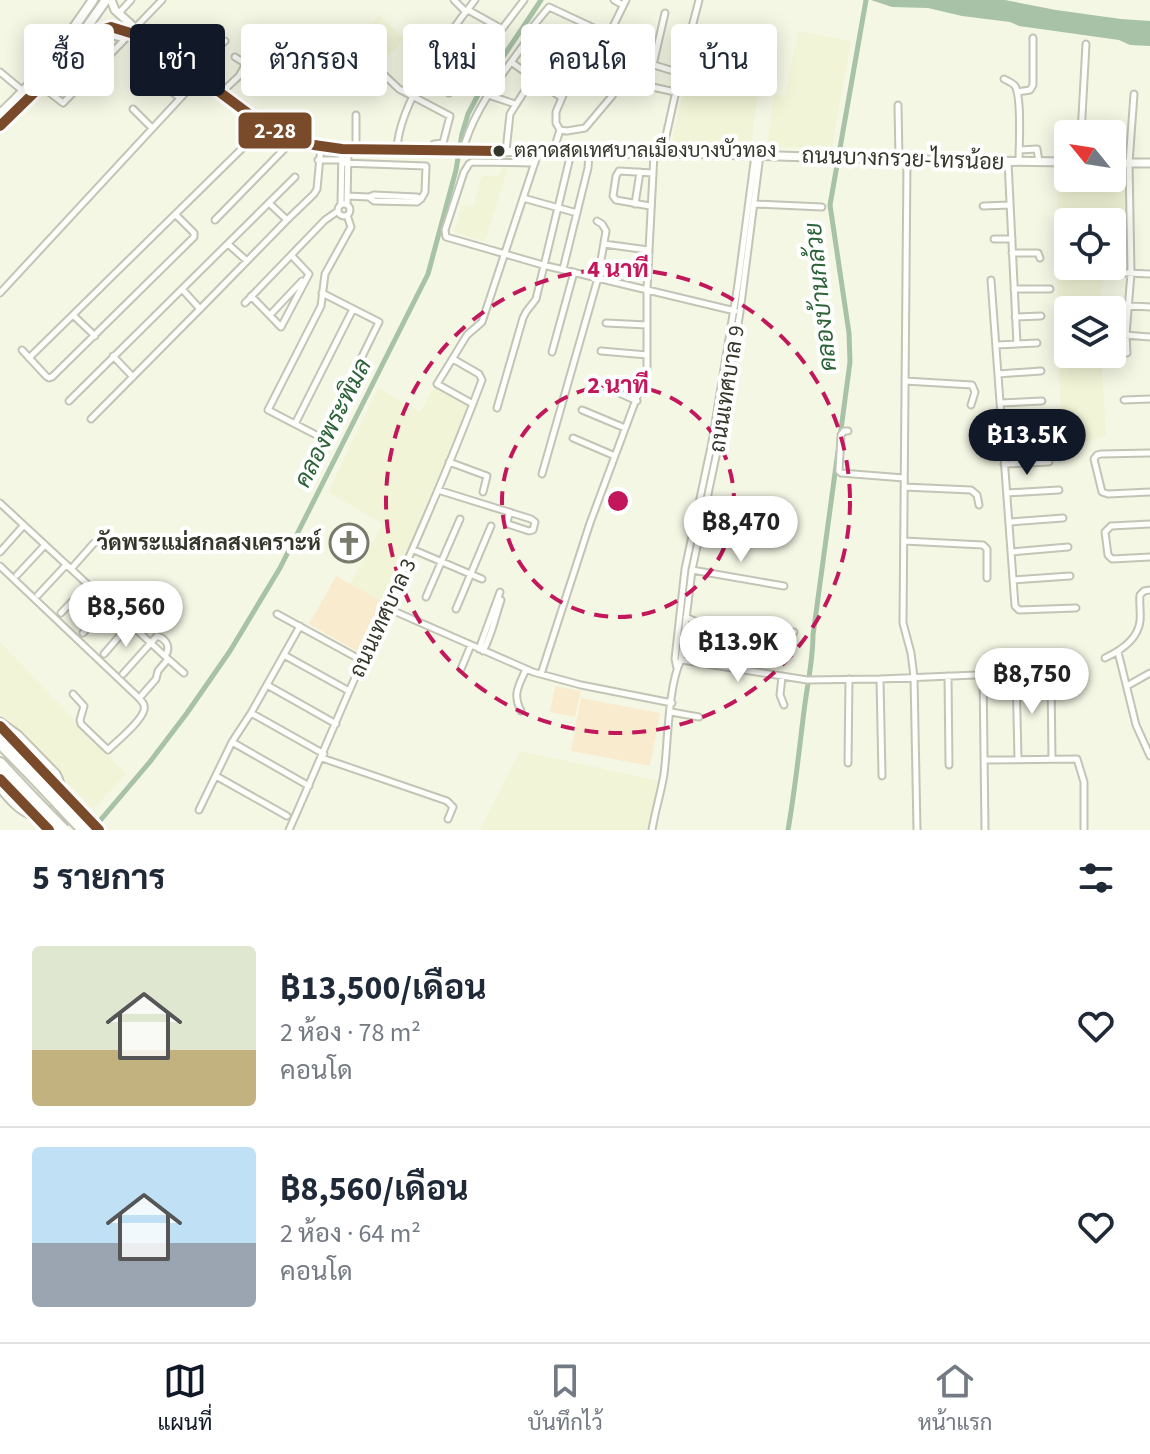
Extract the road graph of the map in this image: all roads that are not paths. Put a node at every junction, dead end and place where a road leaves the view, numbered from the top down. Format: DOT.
graph roads {
  1 [pos="108,0"];
  2 [pos="131,0"];
  3 [pos="162,0"];
  4 [pos="454,0"];
  5 [pos="475,0"];
  6 [pos="524,0"];
  7 [pos="614,0"];
  8 [pos="699,0"];
  9 [pos="90,1"];
  10 [pos="624,2"];
  11 [pos="466,11"];
  12 [pos="665,13"];
  13 [pos="118,14"];
  14 [pos="75,24"];
  15 [pos="90,24"];
  16 [pos="139,24"];
  17 [pos="457,24"];
  18 [pos="535,24"];
  19 [pos="585,24"];
  20 [pos="614,24"];
  21 [pos="693,24"];
  22 [pos="114,27"];
  23 [pos="130,33"];
  24 [pos="114,36"];
  25 [pos="1033,38"];
  26 [pos="1086,44"];
  27 [pos="114,49"];
  28 [pos="655,56"];
  29 [pos="235,57"];
  30 [pos="241,61"];
  31 [pos="511,62"];
  32 [pos="521,69"];
  33 [pos="505,71"];
  34 [pos="0,72"];
  35 [pos="241,73"];
  36 [pos="387,78"];
  37 [pos="1004,79"];
  38 [pos="225,90"];
  39 [pos="24,92"];
  40 [pos="1017,92"];
  41 [pos="1134,94"];
  42 [pos="521,95"];
  43 [pos="36,96"];
  44 [pos="54,96"];
  45 [pos="69,96"];
  46 [pos="177,96"];
  47 [pos="224,96"];
  48 [pos="487,96"];
  49 [pos="491,96"];
  50 [pos="559,96"];
  51 [pos="612,96"];
  52 [pos="674,96"];
  53 [pos="414,97"];
  54 [pos="180,98"];
  55 [pos="562,98"];
  56 [pos="515,104"];
  57 [pos="898,105"];
  58 [pos="133,109"];
  59 [pos="0,114"];
  60 [pos="356,115"];
  61 [pos="1082,120"];
  62 [pos="0,126"];
  63 [pos="265,126"];
  64 [pos="152,128"];
  65 [pos="560,130"];
  66 [pos="294,139"];
  67 [pos="465,143"];
  68 [pos="321,146"];
  69 [pos="349,149"];
  70 [pos="397,149"];
  71 [pos="429,150"];
  72 [pos="1019,150"];
  73 [pos="506,151"];
  74 [pos="538,152"];
  75 [pos="553,152"];
  76 [pos="571,152"];
  77 [pos="589,153"];
  78 [pos="658,154"];
  79 [pos="757,155"];
  80 [pos="318,160"];
  81 [pos="903,160"];
  82 [pos="345,162"];
  83 [pos="1008,162"];
  84 [pos="1019,162"];
  85 [pos="1039,162"];
  86 [pos="1054,162"];
  87 [pos="535,163"];
  88 [pos="1129,163"];
  89 [pos="1150,163"];
  90 [pos="640,172"];
  91 [pos="653,173"];
  92 [pos="295,177"];
  93 [pos="347,196"];
  94 [pos="523,198"];
  95 [pos="269,203"];
  96 [pos="635,204"];
  97 [pos="754,204"];
  98 [pos="1010,205"];
  99 [pos="650,206"];
  100 [pos="983,206"];
  101 [pos="342,207"];
  102 [pos="558,207"];
  103 [pos="822,207"];
  104 [pos="577,213"];
  105 [pos="176,215"];
  106 [pos="347,215"];
  107 [pos="215,220"];
  108 [pos="287,220"];
  109 [pos="597,221"];
  110 [pos="994,239"];
  111 [pos="1012,239"];
  112 [pos="228,244"];
  113 [pos="604,244"];
  114 [pos="648,250"];
  115 [pos="1012,253"];
  116 [pos="505,254"];
  117 [pos="292,256"];
  118 [pos="1040,258"];
  119 [pos="247,261"];
  120 [pos="543,265"];
  121 [pos="563,269"];
  122 [pos="574,272"];
  123 [pos="1126,273"];
  124 [pos="1131,273"];
  125 [pos="309,274"];
  126 [pos="1150,274"];
  127 [pos="598,278"];
  128 [pos="991,280"];
  129 [pos="182,289"];
  130 [pos="647,289"];
  131 [pos="1014,289"];
  132 [pos="1050,289"];
  133 [pos="0,293"];
  134 [pos="322,293"];
  135 [pos="251,296"];
  136 [pos="245,303"];
  137 [pos="1128,305"];
  138 [pos="1150,307"];
  139 [pos="200,309"];
  140 [pos="353,309"];
  141 [pos="737,311"];
  142 [pos="73,315"];
  143 [pos="270,315"];
  144 [pos="1041,316"];
  145 [pos="1015,317"];
  146 [pos="606,323"];
  147 [pos="647,325"];
  148 [pos="1126,335"];
  149 [pos="95,336"];
  150 [pos="1150,337"];
  151 [pos="1037,343"];
  152 [pos="1017,344"];
  153 [pos="996,345"];
  154 [pos="22,350"];
  155 [pos="601,351"];
  156 [pos="552,352"];
  157 [pos="1127,353"];
  158 [pos="647,355"];
  159 [pos="113,356"];
  160 [pos="29,358"];
  161 [pos="453,359"];
  162 [pos="1041,371"];
  163 [pos="998,374"];
  164 [pos="133,377"];
  165 [pos="589,380"];
  166 [pos="905,381"];
  167 [pos="1150,399"];
  168 [pos="1124,400"];
  169 [pos="69,401"];
  170 [pos="637,401"];
  171 [pos="1042,401"];
  172 [pos="1000,403"];
  173 [pos="473,404"];
  174 [pos="971,405"];
  175 [pos="497,408"];
  176 [pos="582,410"];
  177 [pos="91,419"];
  178 [pos="295,424"];
  179 [pos="625,428"];
  180 [pos="1043,429"];
  181 [pos="848,431"];
  182 [pos="1001,432"];
  183 [pos="573,438"];
  184 [pos="1150,453"];
  185 [pos="615,456"];
  186 [pos="449,462"];
  187 [pos="1049,462"];
  188 [pos="1004,464"];
  189 [pos="542,474"];
  190 [pos="904,478"];
  191 [pos="904,487"];
  192 [pos="438,490"];
  193 [pos="1059,490"];
  194 [pos="483,492"];
  195 [pos="1150,492"];
  196 [pos="1007,493"];
  197 [pos="1,505"];
  198 [pos="979,505"];
  199 [pos="510,512"];
  200 [pos="1063,518"];
  201 [pos="460,519"];
  202 [pos="1010,522"];
  203 [pos="1150,524"];
  204 [pos="24,525"];
  205 [pos="491,526"];
  206 [pos="904,541"];
  207 [pos="94,543"];
  208 [pos="45,545"];
  209 [pos="1068,547"];
  210 [pos="414,550"];
  211 [pos="0,552"];
  212 [pos="1011,552"];
  213 [pos="1150,557"];
  214 [pos="442,562"];
  215 [pos="0,566"];
  216 [pos="68,567"];
  217 [pos="692,570"];
  218 [pos="471,574"];
  219 [pos="17,575"];
  220 [pos="1070,576"];
  221 [pos="987,578"];
  222 [pos="482,579"];
  223 [pos="1013,580"];
  224 [pos="88,585"];
  225 [pos="784,586"];
  226 [pos="1150,590"];
  227 [pos="500,592"];
  228 [pos="38,595"];
  229 [pos="426,597"];
  230 [pos="501,600"];
  231 [pos="108,604"];
  232 [pos="387,608"];
  233 [pos="1076,608"];
  234 [pos="456,609"];
  235 [pos="61,613"];
  236 [pos="277,614"];
  237 [pos="686,617"];
  238 [pos="130,624"];
  239 [pos="300,626"];
  240 [pos="794,632"];
  241 [pos="83,633"];
  242 [pos="151,643"];
  243 [pos="471,645"];
  244 [pos="481,650"];
  245 [pos="1118,652"];
  246 [pos="104,654"];
  247 [pos="284,655"];
  248 [pos="166,658"];
  249 [pos="1105,658"];
  250 [pos="678,660"];
  251 [pos="363,661"];
  252 [pos="461,669"];
  253 [pos="526,669"];
  254 [pos="184,673"];
  255 [pos="1016,673"];
  256 [pos="1150,673"];
  257 [pos="123,674"];
  258 [pos="541,674"];
  259 [pos="983,674"];
  260 [pos="948,676"];
  261 [pos="782,677"];
  262 [pos="914,677"];
  263 [pos="849,679"];
  264 [pos="880,679"];
  265 [pos="267,685"];
  266 [pos="1126,686"];
  267 [pos="349,691"];
  268 [pos="73,694"];
  269 [pos="142,695"];
  270 [pos="672,703"];
  271 [pos="784,705"];
  272 [pos="521,711"];
  273 [pos="671,712"];
  274 [pos="251,713"];
  275 [pos="699,717"];
  276 [pos="0,724"];
  277 [pos="336,724"];
  278 [pos="232,742"];
  279 [pos="0,743"];
  280 [pos="323,756"];
  281 [pos="1150,756"];
  282 [pos="1018,759"];
  283 [pos="1052,759"];
  284 [pos="984,760"];
  285 [pos="0,763"];
  286 [pos="848,763"];
  287 [pos="949,765"];
  288 [pos="216,776"];
  289 [pos="882,776"];
  290 [pos="42,778"];
  291 [pos="0,779"];
  292 [pos="309,786"];
  293 [pos="0,788"];
  294 [pos="24,796"];
  295 [pos="199,810"];
  296 [pos="287,816"];
  297 [pos="448,819"];
  298 [pos="49,830"];
  299 [pos="64,830"];
  300 [pos="83,830"];
  301 [pos="99,830"];
  302 [pos="289,830"];
  303 [pos="652,830"];
  304 [pos="917,830"];
  305 [pos="985,830"];
  306 [pos="1084,830"];
  1 -- 13 [label="main road, ถนนบางกรวย-ไทรน้อย"];
  1 -- 15 [label="main road, ถนนบางกรวย-ไทรน้อย"];
  2 -- 13 [label="street"];
  3 -- 16 [label="street"];
  4 -- 11 [label="street"];
  5 -- 11 [label="street"];
  6 -- 11 [label="street"];
  7 -- 10 [label="street"];
  8 -- 21 [label="street"];
  9 -- 14 [label="main road"];
  10 -- 20 [label="street"];
  11 -- 17 [label="street"];
  12 -- 28 [label="street"];
  13 -- 23 [label="main road, ถนนบางกรวย-ไทรน้อย"];
  18 -- 19 [label="street"];
  22 -- 23 [label="main road, ถนนบางกรวย-ไทรน้อย"];
  23 -- 24 [label="street"];
  23 -- 27 [label="street"];
  25 -- 40 [label="street"];
  26 -- 61 [label="street"];
  29 -- 30 [label="street"];
  31 -- 32 [label="street"];
  31 -- 33 [label="street"];
  31 -- 55 [label="street"];
  34 -- 39 [label="street"];
  35 -- 38 [label="street"];
  36 -- 53 [label="street"];
  37 -- 40 [label="street"];
  39 -- 59 [label="main road"];
  40 -- 72 [label="street"];
  41 -- 88 [label="street"];
  42 -- 56 [label="street"];
  43 -- 62 [label="main road, ถนนบางกรวย-ไทรน้อย"];
  44 -- 45 [label="street"];
  46 -- 54 [label="street"];
  47 -- 63 [label="main road, ถนนบางกรวย-ไทรน้อย"];
  48 -- 67 [label="street"];
  49 -- 56 [label="street"];
  50 -- 55 [label="street"];
  51 -- 65 [label="street"];
  52 -- 78 [label="street"];
  53 -- 70 [label="street"];
  53 -- 71 [label="street"];
  54 -- 64 [label="street"];
  55 -- 65 [label="street"];
  56 -- 73 [label="street"];
  57 -- 81 [label="street"];
  58 -- 64 [label="street"];
  60 -- 69 [label="street"];
  63 -- 66 [label="main road, ถนนบางกรวย-ไทรน้อย"];
  63 -- 105 [label="street"];
  64 -- 133 [label="street"];
  65 -- 75 [label="street"];
  66 -- 68 [label="main road, ถนนบางกรวย-ไทรน้อย"];
  66 -- 107 [label="street"];
  68 -- 69 [label="main road, ถนนบางกรวย-ไทรน้อย"];
  68 -- 80 [label="street"];
  69 -- 70 [label="main road, ถนนบางกรวย-ไทรน้อย"];
  69 -- 82 [label="street"];
  70 -- 71 [label="main road, ถนนบางกรวย-ไทรน้อย"];
  71 -- 73 [label="main road, ถนนบางกรวย-ไทรน้อย"];
  72 -- 84 [label="street"];
  72 -- 85 [label="street"];
  73 -- 74 [label="main road, ถนนบางกรวย-ไทรน้อย"];
  74 -- 75 [label="main road, ถนนบางกรวย-ไทรน้อย"];
  74 -- 87 [label="street"];
  75 -- 76 [label="main road, ถนนบางกรวย-ไทรน้อย"];
  76 -- 77 [label="main road, ถนนบางกรวย-ไทรน้อย"];
  76 -- 102 [label="street"];
  77 -- 78 [label="main road, ถนนบางกรวย-ไทรน้อย"];
  77 -- 104 [label="street"];
  78 -- 79 [label="main road, ถนนบางกรวย-ไทรน้อย"];
  78 -- 91 [label="street"];
  79 -- 81 [label="main road, ถนนบางกรวย-ไทรน้อย"];
  79 -- 97 [label="street, ถนนเทศบาล 9"];
  79 -- 141 [label="street, ถนนเทศบาล 9"];
  80 -- 82 [label="street"];
  80 -- 108 [label="street"];
  81 -- 83 [label="main road, ถนนบางกรวย-ไทรน้อย"];
  81 -- 166 [label="street"];
  82 -- 93 [label="street"];
  82 -- 93 [label="street"];
  82 -- 101 [label="street"];
  83 -- 84 [label="main road, ถนนบางกรวย-ไทรน้อย"];
  83 -- 98 [label="street"];
  84 -- 85 [label="main road, ถนนบางกรวย-ไทรน้อย"];
  85 -- 86 [label="main road, ถนนบางกรวย-ไทรน้อย"];
  87 -- 94 [label="street"];
  87 -- 116 [label="street"];
  88 -- 89 [label="main road"];
  88 -- 124 [label="street"];
  90 -- 91 [label="street"];
  90 -- 96 [label="street"];
  90 -- 96 [label="street"];
  91 -- 99 [label="street"];
  92 -- 95 [label="street"];
  93 -- 101 [label="street"];
  94 -- 102 [label="street"];
  94 -- 116 [label="street"];
  95 -- 108 [label="street"];
  95 -- 112 [label="street"];
  96 -- 99 [label="street"];
  97 -- 103 [label="street"];
  97 -- 141 [label="street, ถนนเทศบาล 9"];
  98 -- 100 [label="street"];
  98 -- 111 [label="street"];
  99 -- 114 [label="street"];
  101 -- 106 [label="street"];
  101 -- 106 [label="street"];
  101 -- 117 [label="street"];
  102 -- 104 [label="street"];
  102 -- 120 [label="street"];
  104 -- 121 [label="street"];
  105 -- 142 [label="street"];
  105 -- 149 [label="street"];
  106 -- 134 [label="street"];
  108 -- 119 [label="street"];
  109 -- 113 [label="street"];
  110 -- 111 [label="street"];
  111 -- 115 [label="street"];
  112 -- 119 [label="street"];
  112 -- 129 [label="street"];
  113 -- 114 [label="street"];
  113 -- 127 [label="street"];
  114 -- 130 [label="street"];
  115 -- 118 [label="street"];
  115 -- 131 [label="street"];
  116 -- 120 [label="street"];
  116 -- 161 [label="street"];
  117 -- 125 [label="street"];
  117 -- 135 [label="street"];
  119 -- 139 [label="street"];
  120 -- 121 [label="street"];
  120 -- 175 [label="street"];
  121 -- 122 [label="street"];
  122 -- 127 [label="street"];
  122 -- 156 [label="street"];
  123 -- 124 [label="street"];
  124 -- 126 [label="street"];
  124 -- 137 [label="street"];
  125 -- 143 [label="street"];
  125 -- 143 [label="street"];
  127 -- 130 [label="street"];
  127 -- 189 [label="street"];
  128 -- 153 [label="street"];
  129 -- 139 [label="street"];
  129 -- 159 [label="street"];
  130 -- 141 [label="street"];
  130 -- 147 [label="street"];
  131 -- 132 [label="street"];
  131 -- 145 [label="street"];
  134 -- 140 [label="street"];
  134 -- 178 [label="street"];
  135 -- 136 [label="street"];
  135 -- 143 [label="street"];
  137 -- 138 [label="street"];
  137 -- 148 [label="street"];
  139 -- 164 [label="street"];
  140 -- 178 [label="street"];
  140 -- 178 [label="street"];
  141 -- 217 [label="street, ถนนเทศบาล 9"];
  141 -- 250 [label="street, ถนนเทศบาล 9"];
  142 -- 149 [label="street"];
  142 -- 160 [label="street"];
  144 -- 145 [label="street"];
  145 -- 152 [label="street"];
  146 -- 147 [label="street"];
  147 -- 158 [label="street"];
  148 -- 150 [label="street"];
  148 -- 157 [label="street"];
  149 -- 160 [label="street"];
  151 -- 152 [label="street"];
  152 -- 153 [label="street"];
  153 -- 163 [label="street"];
  154 -- 160 [label="street"];
  155 -- 158 [label="street"];
  158 -- 170 [label="street"];
  159 -- 164 [label="street"];
  159 -- 169 [label="street"];
  161 -- 173 [label="street, ถนนเทศบาล 3"];
  161 -- 173 [label="street"];
  162 -- 163 [label="street"];
  163 -- 172 [label="street"];
  164 -- 177 [label="street"];
  165 -- 170 [label="street"];
  166 -- 174 [label="street"];
  166 -- 190 [label="street"];
  167 -- 168 [label="street"];
  170 -- 179 [label="street"];
  171 -- 172 [label="street"];
  172 -- 182 [label="street"];
  173 -- 186 [label="street, ถนนเทศบาล 3"];
  176 -- 179 [label="street"];
  179 -- 185 [label="street"];
  180 -- 182 [label="street"];
  181 -- 190 [label="street"];
  182 -- 188 [label="street"];
  183 -- 185 [label="street"];
  184 -- 195 [label="street"];
  185 -- 258 [label="street"];
  186 -- 192 [label="street, ถนนเทศบาล 3"];
  186 -- 194 [label="street"];
  187 -- 188 [label="street"];
  188 -- 196 [label="street"];
  190 -- 191 [label="street"];
  191 -- 198 [label="street"];
  191 -- 206 [label="street"];
  192 -- 199 [label="street"];
  192 -- 210 [label="street, ถนนเทศบาล 3"];
  193 -- 196 [label="street"];
  196 -- 202 [label="street"];
  197 -- 204 [label="street"];
  199 -- 199 [label="street"];
  200 -- 202 [label="street"];
  201 -- 214 [label="street"];
  202 -- 212 [label="street"];
  203 -- 213 [label="street"];
  204 -- 208 [label="street"];
  204 -- 211 [label="street"];
  205 -- 218 [label="street"];
  206 -- 221 [label="street"];
  206 -- 262 [label="street"];
  207 -- 216 [label="street"];
  208 -- 216 [label="street"];
  208 -- 219 [label="street"];
  209 -- 212 [label="street"];
  210 -- 214 [label="street"];
  210 -- 232 [label="street, ถนนเทศบาล 3"];
  212 -- 223 [label="street"];
  214 -- 218 [label="street"];
  214 -- 229 [label="street"];
  215 -- 268 [label="street"];
  216 -- 224 [label="street"];
  216 -- 228 [label="street"];
  217 -- 225 [label="street"];
  217 -- 237 [label="street, ถนนเทศบาล 9"];
  218 -- 222 [label="street"];
  218 -- 234 [label="street"];
  220 -- 223 [label="street"];
  223 -- 233 [label="street"];
  224 -- 231 [label="street"];
  224 -- 235 [label="street"];
  226 -- 245 [label="street"];
  227 -- 244 [label="street"];
  230 -- 244 [label="street"];
  231 -- 238 [label="street"];
  231 -- 241 [label="street"];
  232 -- 243 [label="street"];
  232 -- 251 [label="street, ถนนเทศบาล 3"];
  236 -- 239 [label="street"];
  237 -- 240 [label="street"];
  237 -- 250 [label="street, ถนนเทศบาล 9"];
  238 -- 242 [label="street"];
  238 -- 246 [label="street"];
  239 -- 247 [label="street"];
  239 -- 251 [label="street"];
  242 -- 248 [label="street"];
  242 -- 248 [label="street"];
  242 -- 257 [label="street"];
  243 -- 244 [label="street"];
  243 -- 252 [label="street"];
  244 -- 253 [label="street"];
  245 -- 249 [label="street"];
  245 -- 266 [label="street"];
  247 -- 265 [label="street"];
  247 -- 267 [label="street"];
  248 -- 254 [label="street"];
  248 -- 269 [label="street"];
  250 -- 261 [label="street"];
  250 -- 270 [label="street, ถนนเทศบาล 9"];
  251 -- 267 [label="street, ถนนเทศบาล 3"];
  253 -- 258 [label="street"];
  253 -- 272 [label="street"];
  255 -- 259 [label="street"];
  255 -- 282 [label="street"];
  255 -- 283 [label="street"];
  256 -- 266 [label="street"];
  258 -- 270 [label="street"];
  259 -- 260 [label="street"];
  259 -- 284 [label="street"];
  260 -- 262 [label="street"];
  260 -- 287 [label="street"];
  261 -- 263 [label="street"];
  261 -- 271 [label="street"];
  262 -- 264 [label="street"];
  262 -- 304 [label="street"];
  263 -- 264 [label="street"];
  263 -- 286 [label="street"];
  264 -- 289 [label="street"];
  265 -- 274 [label="street"];
  265 -- 277 [label="street"];
  266 -- 281 [label="street"];
  267 -- 277 [label="street, ถนนเทศบาล 3"];
  270 -- 273 [label="street, ถนนเทศบาล 9"];
  273 -- 275 [label="street"];
  273 -- 303 [label="street, ถนนเทศบาล 9"];
  274 -- 278 [label="street"];
  274 -- 280 [label="street"];
  276 -- 290 [label="main road"];
  276 -- 293 [label="main road"];
  277 -- 280 [label="street, ถนนเทศบาล 3"];
  278 -- 288 [label="street"];
  278 -- 292 [label="street"];
  279 -- 290 [label="highway"];
  280 -- 292 [label="street, ถนนเทศบาล 3"];
  280 -- 297 [label="street"];
  282 -- 283 [label="street"];
  282 -- 284 [label="street"];
  283 -- 306 [label="street"];
  284 -- 305 [label="street"];
  285 -- 294 [label="highway"];
  288 -- 295 [label="street"];
  288 -- 296 [label="street"];
  290 -- 300 [label="highway, bridge"];
  290 -- 301 [label="main road, bridge"];
  291 -- 294 [label="main road"];
  292 -- 302 [label="street, ถนนเทศบาล 3"];
  294 -- 298 [label="main road, bridge"];
  294 -- 299 [label="highway, bridge"];
}
